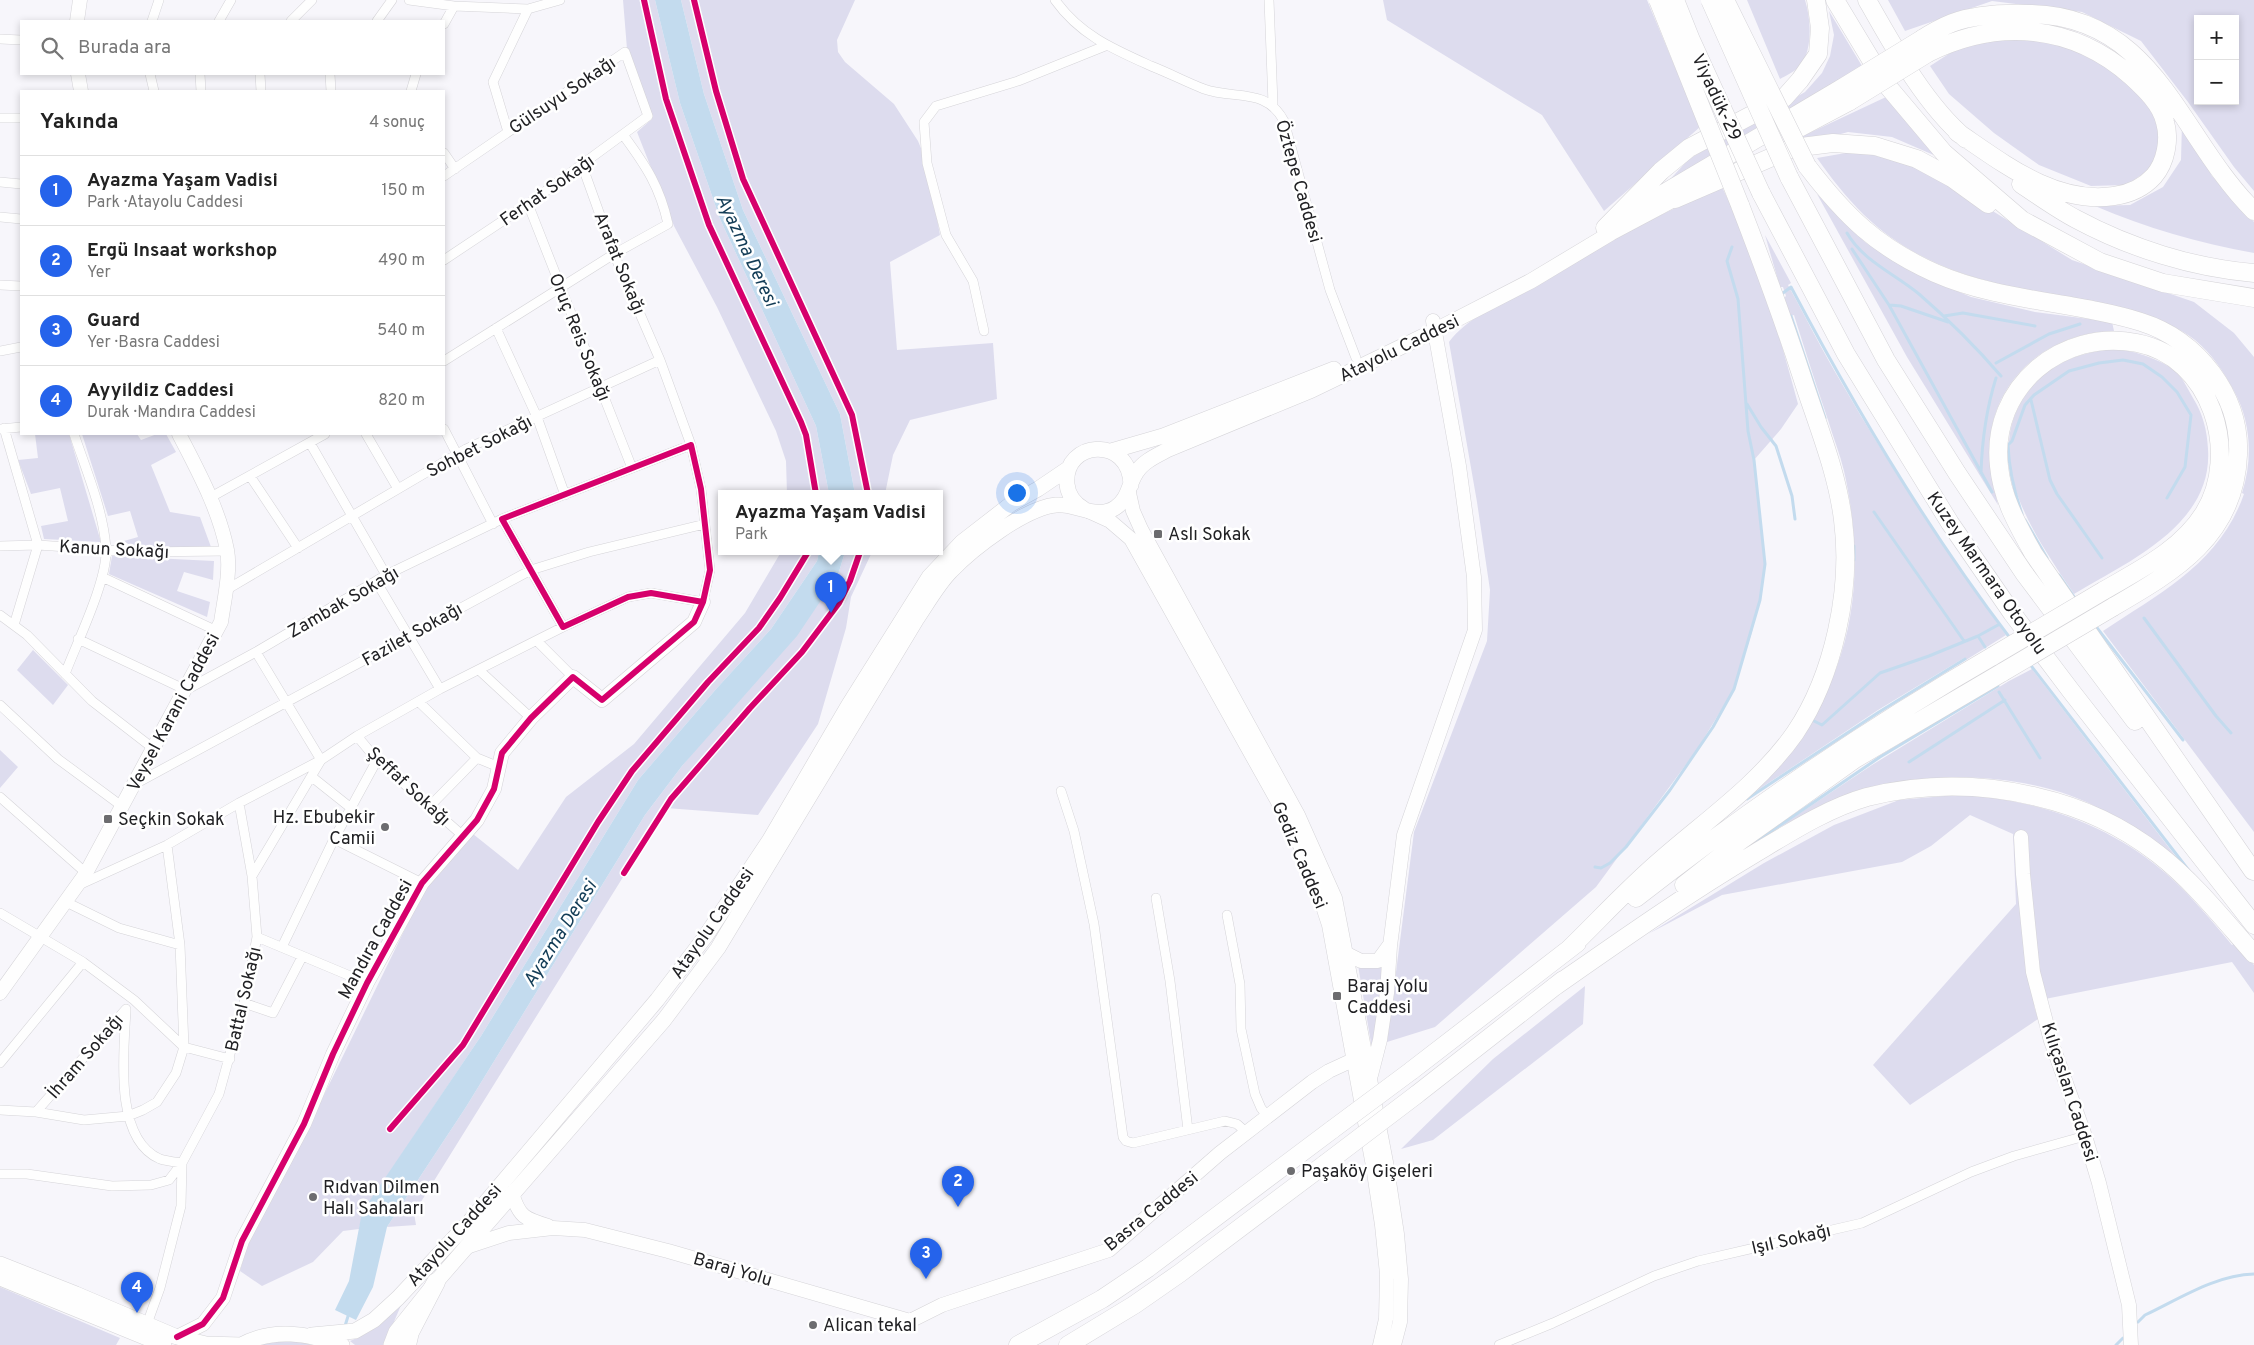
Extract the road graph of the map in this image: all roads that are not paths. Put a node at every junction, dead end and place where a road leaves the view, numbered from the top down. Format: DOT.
graph roads {
  1 [pos="80,0"];
  2 [pos="159,0"];
  3 [pos="231,0"];
  4 [pos="312,0"];
  5 [pos="392,0"];
  6 [pos="409,0"];
  7 [pos="560,0"];
  8 [pos="1055,0"];
  9 [pos="1269,0"];
  10 [pos="1658,0"];
  11 [pos="1675,0"];
  12 [pos="1710,0"];
  13 [pos="1725,0"];
  14 [pos="1816,0"];
  15 [pos="1835,0"];
  16 [pos="1867,0"];
  17 [pos="422,1"];
  18 [pos="495,4"];
  19 [pos="454,6"];
  20 [pos="528,9"];
  21 [pos="77,20"];
  22 [pos="152,20"];
  23 [pos="220,20"];
  24 [pos="293,20"];
  25 [pos="378,20"];
  26 [pos="445,22"];
  27 [pos="0,39"];
  28 [pos="20,40"];
  29 [pos="1105,46"];
  30 [pos="1925,46"];
  31 [pos="78,75"];
  32 [pos="150,75"];
  33 [pos="200,75"];
  34 [pos="260,75"];
  35 [pos="330,75"];
  36 [pos="416,75"];
  37 [pos="81,90"];
  38 [pos="154,90"];
  39 [pos="201,90"];
  40 [pos="261,90"];
  41 [pos="331,90"];
  42 [pos="412,90"];
  43 [pos="1846,94"];
  44 [pos="1273,104"];
  45 [pos="648,116"];
  46 [pos="0,118"];
  47 [pos="20,118"];
  48 [pos="508,132"];
  49 [pos="1957,132"];
  50 [pos="624,136"];
  51 [pos="445,154"];
  52 [pos="582,165"];
  53 [pos="455,169"];
  54 [pos="445,175"];
  55 [pos="1788,177"];
  56 [pos="0,182"];
  57 [pos="20,184"];
  58 [pos="1761,193"];
  59 [pos="1675,199"];
  60 [pos="528,204"];
  61 [pos="2254,211"];
  62 [pos="0,217"];
  63 [pos="20,219"];
  64 [pos="2022,220"];
  65 [pos="1605,228"];
  66 [pos="614,254"];
  67 [pos="445,259"];
  68 [pos="2254,273"];
  69 [pos="0,285"];
  70 [pos="20,286"];
  71 [pos="560,288"];
  72 [pos="2254,298"];
  73 [pos="1434,326"];
  74 [pos="496,328"];
  75 [pos="984,331"];
  76 [pos="20,347"];
  77 [pos="0,351"];
  78 [pos="1356,358"];
  79 [pos="445,360"];
  80 [pos="660,360"];
  81 [pos="600,388"];
  82 [pos="537,417"];
  83 [pos="20,426"];
  84 [pos="2,429"];
  85 [pos="445,431"];
  86 [pos="74,435"];
  87 [pos="179,435"];
  88 [pos="324,435"];
  89 [pos="367,435"];
  90 [pos="310,443"];
  91 [pos="691,445"];
  92 [pos="1111,451"];
  93 [pos="456,455"];
  94 [pos="632,468"];
  95 [pos="1069,468"];
  96 [pos="250,476"];
  97 [pos="398,489"];
  98 [pos="1129,492"];
  99 [pos="565,495"];
  100 [pos="210,497"];
  101 [pos="1087,511"];
  102 [pos="353,515"];
  103 [pos="502,519"];
  104 [pos="493,524"];
  105 [pos="705,524"];
  106 [pos="38,545"];
  107 [pos="0,546"];
  108 [pos="106,548"];
  109 [pos="298,548"];
  110 [pos="227,551"];
  111 [pos="531,570"];
  112 [pos="386,575"];
  113 [pos="102,577"];
  114 [pos="376,581"];
  115 [pos="226,590"];
  116 [pos="703,602"];
  117 [pos="0,615"];
  118 [pos="14,625"];
  119 [pos="564,627"];
  120 [pos="217,631"];
  121 [pos="408,635"];
  122 [pos="78,639"];
  123 [pos="537,641"];
  124 [pos="256,652"];
  125 [pos="479,670"];
  126 [pos="65,674"];
  127 [pos="573,677"];
  128 [pos="440,689"];
  129 [pos="186,690"];
  130 [pos="287,702"];
  131 [pos="419,702"];
  132 [pos="0,705"];
  133 [pos="532,718"];
  134 [pos="357,736"];
  135 [pos="154,749"];
  136 [pos="477,758"];
  137 [pos="321,760"];
  138 [pos="377,760"];
  139 [pos="499,767"];
  140 [pos="312,777"];
  141 [pos="135,784"];
  142 [pos="1061,791"];
  143 [pos="0,797"];
  144 [pos="239,803"];
  145 [pos="123,807"];
  146 [pos="429,807"];
  147 [pos="351,808"];
  148 [pos="462,835"];
  149 [pos="2021,837"];
  150 [pos="334,839"];
  151 [pos="167,845"];
  152 [pos="2253,872"];
  153 [pos="86,873"];
  154 [pos="252,876"];
  155 [pos="422,883"];
  156 [pos="76,886"];
  157 [pos="1156,898"];
  158 [pos="66,902"];
  159 [pos="0,913"];
  160 [pos="1227,915"];
  161 [pos="2254,925"];
  162 [pos="41,937"];
  163 [pos="257,937"];
  164 [pos="180,945"];
  165 [pos="1390,946"];
  166 [pos="282,947"];
  167 [pos="1568,950"];
  168 [pos="1347,954"];
  169 [pos="2254,954"];
  170 [pos="302,957"];
  171 [pos="84,962"];
  172 [pos="366,983"];
  173 [pos="1554,987"];
  174 [pos="0,992"];
  175 [pos="134,1000"];
  176 [pos="244,1003"];
  177 [pos="126,1010"];
  178 [pos="184,1047"];
  179 [pos="1360,1057"];
  180 [pos="230,1059"];
  181 [pos="0,1063"];
  182 [pos="1370,1080"];
  183 [pos="0,1110"];
  184 [pos="36,1112"];
  185 [pos="128,1116"];
  186 [pos="1268,1117"];
  187 [pos="1188,1130"];
  188 [pos="1246,1133"];
  189 [pos="2085,1136"];
  190 [pos="182,1163"];
  191 [pos="0,1174"];
  192 [pos="512,1193"];
  193 [pos="554,1228"];
  194 [pos="466,1247"];
  195 [pos="0,1264"];
  196 [pos="0,1278"];
  197 [pos="436,1282"];
  198 [pos="910,1321"];
  199 [pos="147,1324"];
  200 [pos="134,1332"];
  201 [pos="312,1335"];
  202 [pos="177,1337"];
  203 [pos="147,1345"];
  204 [pos="164,1345"];
  205 [pos="241,1345"];
  206 [pos="342,1345"];
  207 [pos="391,1345"];
  208 [pos="407,1345"];
  209 [pos="1018,1345"];
  210 [pos="1068,1345"];
  211 [pos="1380,1345"];
  212 [pos="1394,1345"];
  213 [pos="1498,1345"];
  214 [pos="2131,1345"];
  1 -- 21 [label="street"];
  2 -- 22 [label="street"];
  3 -- 23 [label="street"];
  4 -- 24 [label="street"];
  5 -- 25 [label="street"];
  6 -- 17 [label="street"];
  7 -- 20 [label="street"];
  8 -- 29 [label="street"];
  9 -- 44 [label="street, Öztepe Caddesi"];
  10 -- 167 [label="highway, bridge"];
  11 -- 58 [label="highway, Viyadük-29, bridge"];
  12 -- 55 [label="highway, Viyadük-29, bridge"];
  13 -- 173 [label="highway, bridge"];
  14 -- 65 [label="highway"];
  15 -- 64 [label="highway"];
  16 -- 49 [label="highway"];
  17 -- 19 [label="street"];
  18 -- 19 [label="street"];
  18 -- 20 [label="street"];
  19 -- 26 [label="street"];
  20 -- 48 [label="street"];
  27 -- 28 [label="street"];
  29 -- 44 [label="street"];
  29 -- 75 [label="street"];
  30 -- 43 [label="highway, bridge"];
  30 -- 49 [label="highway"];
  30 -- 61 [label="highway"];
  31 -- 37 [label="street"];
  32 -- 38 [label="street"];
  33 -- 39 [label="street"];
  34 -- 40 [label="street"];
  35 -- 41 [label="street"];
  36 -- 42 [label="street"];
  43 -- 59 [label="highway"];
  43 -- 65 [label="highway"];
  44 -- 78 [label="street, Öztepe Caddesi"];
  45 -- 48 [label="street, Gülsuyu Sokağı"];
  45 -- 50 [label="street, Ferhat Sokağı"];
  46 -- 47 [label="street"];
  48 -- 53 [label="street, Gülsuyu Sokağı"];
  49 -- 68 [label="highway"];
  50 -- 52 [label="street, Ferhat Sokağı"];
  50 -- 66 [label="street"];
  51 -- 53 [label="street"];
  52 -- 60 [label="street, Ferhat Sokağı"];
  52 -- 66 [label="street, Arafat Sokağı"];
  53 -- 54 [label="street, Gülsuyu Sokağı"];
  55 -- 152 [label="highway, Kuzey Marmara Otoyolu"];
  56 -- 57 [label="street"];
  58 -- 161 [label="highway, Kuzey Marmara Otoyolu"];
  59 -- 64 [label="highway"];
  59 -- 73 [label="main road, Atayolu Caddesi"];
  60 -- 67 [label="street, Ferhat Sokağı"];
  60 -- 71 [label="street, Oruç Reis Sokağı"];
  62 -- 63 [label="street"];
  64 -- 72 [label="highway"];
  65 -- 73 [label="main road, Atayolu Caddesi"];
  66 -- 71 [label="street"];
  66 -- 80 [label="street, Arafat Sokağı"];
  69 -- 70 [label="street"];
  71 -- 74 [label="street"];
  71 -- 81 [label="street, Oruç Reis Sokağı"];
  73 -- 78 [label="main road, Atayolu Caddesi"];
  73 -- 98 [label="main road, Atayolu Caddesi"];
  73 -- 165 [label="street"];
  74 -- 79 [label="street"];
  74 -- 82 [label="street"];
  76 -- 77 [label="street"];
  78 -- 92 [label="main road, Atayolu Caddesi"];
  80 -- 81 [label="street, Sohbet Sokağı"];
  80 -- 91 [label="street"];
  81 -- 82 [label="street, Sohbet Sokağı"];
  81 -- 94 [label="street, Oruç Reis Sokağı"];
  82 -- 93 [label="street, Sohbet Sokağı"];
  82 -- 99 [label="street"];
  83 -- 84 [label="street"];
  84 -- 106 [label="street"];
  85 -- 93 [label="street"];
  86 -- 108 [label="street"];
  87 -- 100 [label="street, Veysel Karani Caddesi"];
  88 -- 90 [label="street"];
  89 -- 97 [label="street"];
  90 -- 96 [label="street"];
  90 -- 102 [label="street"];
  91 -- 94 [label="street, Zambak Sokağı"];
  91 -- 105 [label="street"];
  92 -- 95 [label="main road, Atayolu Caddesi"];
  92 -- 98 [label="main road"];
  93 -- 97 [label="street, Sohbet Sokağı"];
  93 -- 104 [label="street"];
  94 -- 99 [label="street, Zambak Sokağı"];
  95 -- 101 [label="main road"];
  95 -- 201 [label="main road, Atayolu Caddesi"];
  96 -- 100 [label="street"];
  96 -- 109 [label="street"];
  97 -- 102 [label="street, Sohbet Sokağı"];
  98 -- 101 [label="main road, Atayolu Caddesi"];
  98 -- 168 [label="street, Gediz Caddesi"];
  99 -- 103 [label="street, Zambak Sokağı"];
  100 -- 110 [label="street, Veysel Karani Caddesi"];
  101 -- 179 [label="street, Gediz Caddesi"];
  101 -- 192 [label="main road, Atayolu Caddesi"];
  102 -- 109 [label="street, Sohbet Sokağı"];
  102 -- 112 [label="street"];
  103 -- 104 [label="street, Zambak Sokağı"];
  103 -- 111 [label="street"];
  104 -- 112 [label="street, Zambak Sokağı"];
  105 -- 111 [label="street, Fazilet Sokağı"];
  105 -- 116 [label="street"];
  106 -- 107 [label="street, Kanun Sokağı"];
  106 -- 108 [label="street, Kanun Sokağı"];
  106 -- 118 [label="street"];
  108 -- 110 [label="street, Kanun Sokağı"];
  108 -- 113 [label="street"];
  109 -- 115 [label="street, Sohbet Sokağı"];
  110 -- 115 [label="street, Veysel Karani Caddesi"];
  111 -- 119 [label="street"];
  111 -- 121 [label="street, Fazilet Sokağı"];
  112 -- 114 [label="street, Zambak Sokağı"];
  113 -- 120 [label="street"];
  113 -- 122 [label="street"];
  114 -- 121 [label="street"];
  114 -- 124 [label="street, Zambak Sokağı"];
  115 -- 120 [label="street, Veysel Karani Caddesi"];
  116 -- 119 [label="street"];
  116 -- 127 [label="street"];
  117 -- 118 [label="street"];
  118 -- 126 [label="street"];
  119 -- 123 [label="street"];
  120 -- 129 [label="street, Veysel Karani Caddesi"];
  121 -- 128 [label="street"];
  121 -- 130 [label="street, Fazilet Sokağı"];
  122 -- 126 [label="street"];
  122 -- 129 [label="street"];
  123 -- 125 [label="street"];
  123 -- 127 [label="street"];
  124 -- 129 [label="street, Zambak Sokağı"];
  124 -- 130 [label="street"];
  125 -- 128 [label="street"];
  125 -- 133 [label="street"];
  126 -- 135 [label="street"];
  127 -- 133 [label="street, Mandıra Caddesi"];
  128 -- 131 [label="street"];
  129 -- 135 [label="street, Veysel Karani Caddesi"];
  130 -- 137 [label="street"];
  130 -- 141 [label="street, Fazilet Sokağı"];
  131 -- 134 [label="street"];
  131 -- 136 [label="street"];
  132 -- 145 [label="street"];
  133 -- 139 [label="street, Mandıra Caddesi"];
  134 -- 137 [label="street"];
  134 -- 138 [label="street, Şeffaf Sokağı"];
  135 -- 141 [label="street, Veysel Karani Caddesi"];
  136 -- 139 [label="street"];
  136 -- 146 [label="street"];
  137 -- 140 [label="street"];
  137 -- 144 [label="street"];
  138 -- 146 [label="street, Şeffaf Sokağı"];
  138 -- 147 [label="street"];
  139 -- 148 [label="street, Mandıra Caddesi"];
  140 -- 147 [label="street"];
  140 -- 154 [label="street"];
  141 -- 145 [label="street, Veysel Karani Caddesi"];
  142 -- 187 [label="street"];
  143 -- 153 [label="street"];
  144 -- 151 [label="street"];
  144 -- 154 [label="street, Battal Sokağı"];
  145 -- 153 [label="street, Veysel Karani Caddesi"];
  146 -- 148 [label="street, Şeffaf Sokağı"];
  147 -- 150 [label="street"];
  148 -- 155 [label="street, Mandıra Caddesi"];
  149 -- 189 [label="street, Kılıçaslan Caddesi"];
  150 -- 155 [label="street"];
  150 -- 166 [label="street"];
  151 -- 156 [label="street"];
  151 -- 164 [label="street"];
  152 -- 167 [label="highway, bridge"];
  153 -- 156 [label="street, Veysel Karani Caddesi"];
  154 -- 163 [label="street, Battal Sokağı"];
  155 -- 172 [label="street, Mandıra Caddesi"];
  156 -- 158 [label="street, Veysel Karani Caddesi"];
  157 -- 187 [label="street"];
  158 -- 162 [label="street, Veysel Karani Caddesi"];
  158 -- 164 [label="street"];
  159 -- 162 [label="street"];
  160 -- 186 [label="street"];
  162 -- 171 [label="street"];
  162 -- 174 [label="street, Veysel Karani Caddesi"];
  163 -- 166 [label="street"];
  163 -- 176 [label="street, Battal Sokağı"];
  164 -- 178 [label="street"];
  165 -- 168 [label="street"];
  165 -- 182 [label="street"];
  166 -- 170 [label="street"];
  167 -- 209 [label="highway, bridge"];
  168 -- 179 [label="street, Gediz Caddesi"];
  169 -- 173 [label="highway"];
  170 -- 172 [label="street"];
  170 -- 176 [label="street"];
  171 -- 175 [label="street"];
  171 -- 181 [label="street"];
  172 -- 202 [label="street, Mandıra Caddesi"];
  173 -- 210 [label="highway, bridge"];
  175 -- 177 [label="street, İhram Sokağı"];
  175 -- 178 [label="street"];
  176 -- 180 [label="street, Battal Sokağı"];
  177 -- 184 [label="street, İhram Sokağı"];
  177 -- 185 [label="street"];
  178 -- 180 [label="street"];
  178 -- 185 [label="street"];
  179 -- 182 [label="street, Gediz Caddesi"];
  179 -- 186 [label="street, Basra Caddesi"];
  179 -- 211 [label="street, Gediz Caddesi"];
  180 -- 190 [label="street, Battal Sokağı"];
  182 -- 212 [label="street, Gediz Caddesi"];
  183 -- 184 [label="street"];
  184 -- 185 [label="street"];
  185 -- 190 [label="street"];
  186 -- 188 [label="street, Basra Caddesi"];
  187 -- 188 [label="street"];
  188 -- 198 [label="street, Basra Caddesi"];
  189 -- 213 [label="street, Işıl Sokağı"];
  189 -- 214 [label="street, Kılıçaslan Caddesi"];
  190 -- 191 [label="street, Battal Sokağı"];
  190 -- 199 [label="street"];
  192 -- 193 [label="street, Baraj Yolu"];
  192 -- 194 [label="main road, Atayolu Caddesi"];
  193 -- 194 [label="street, Baraj Yolu"];
  193 -- 198 [label="street, Baraj Yolu"];
  194 -- 197 [label="main road, Atayolu Caddesi"];
  195 -- 199 [label="main road"];
  196 -- 200 [label="main road"];
  197 -- 207 [label="main road, Atayolu Caddesi"];
  197 -- 208 [label="highway"];
  199 -- 202 [label="main road"];
  200 -- 203 [label="main road"];
  200 -- 204 [label="main road"];
  201 -- 205 [label="main road"];
  201 -- 206 [label="main road"];
  202 -- 205 [label="main road"];
}
